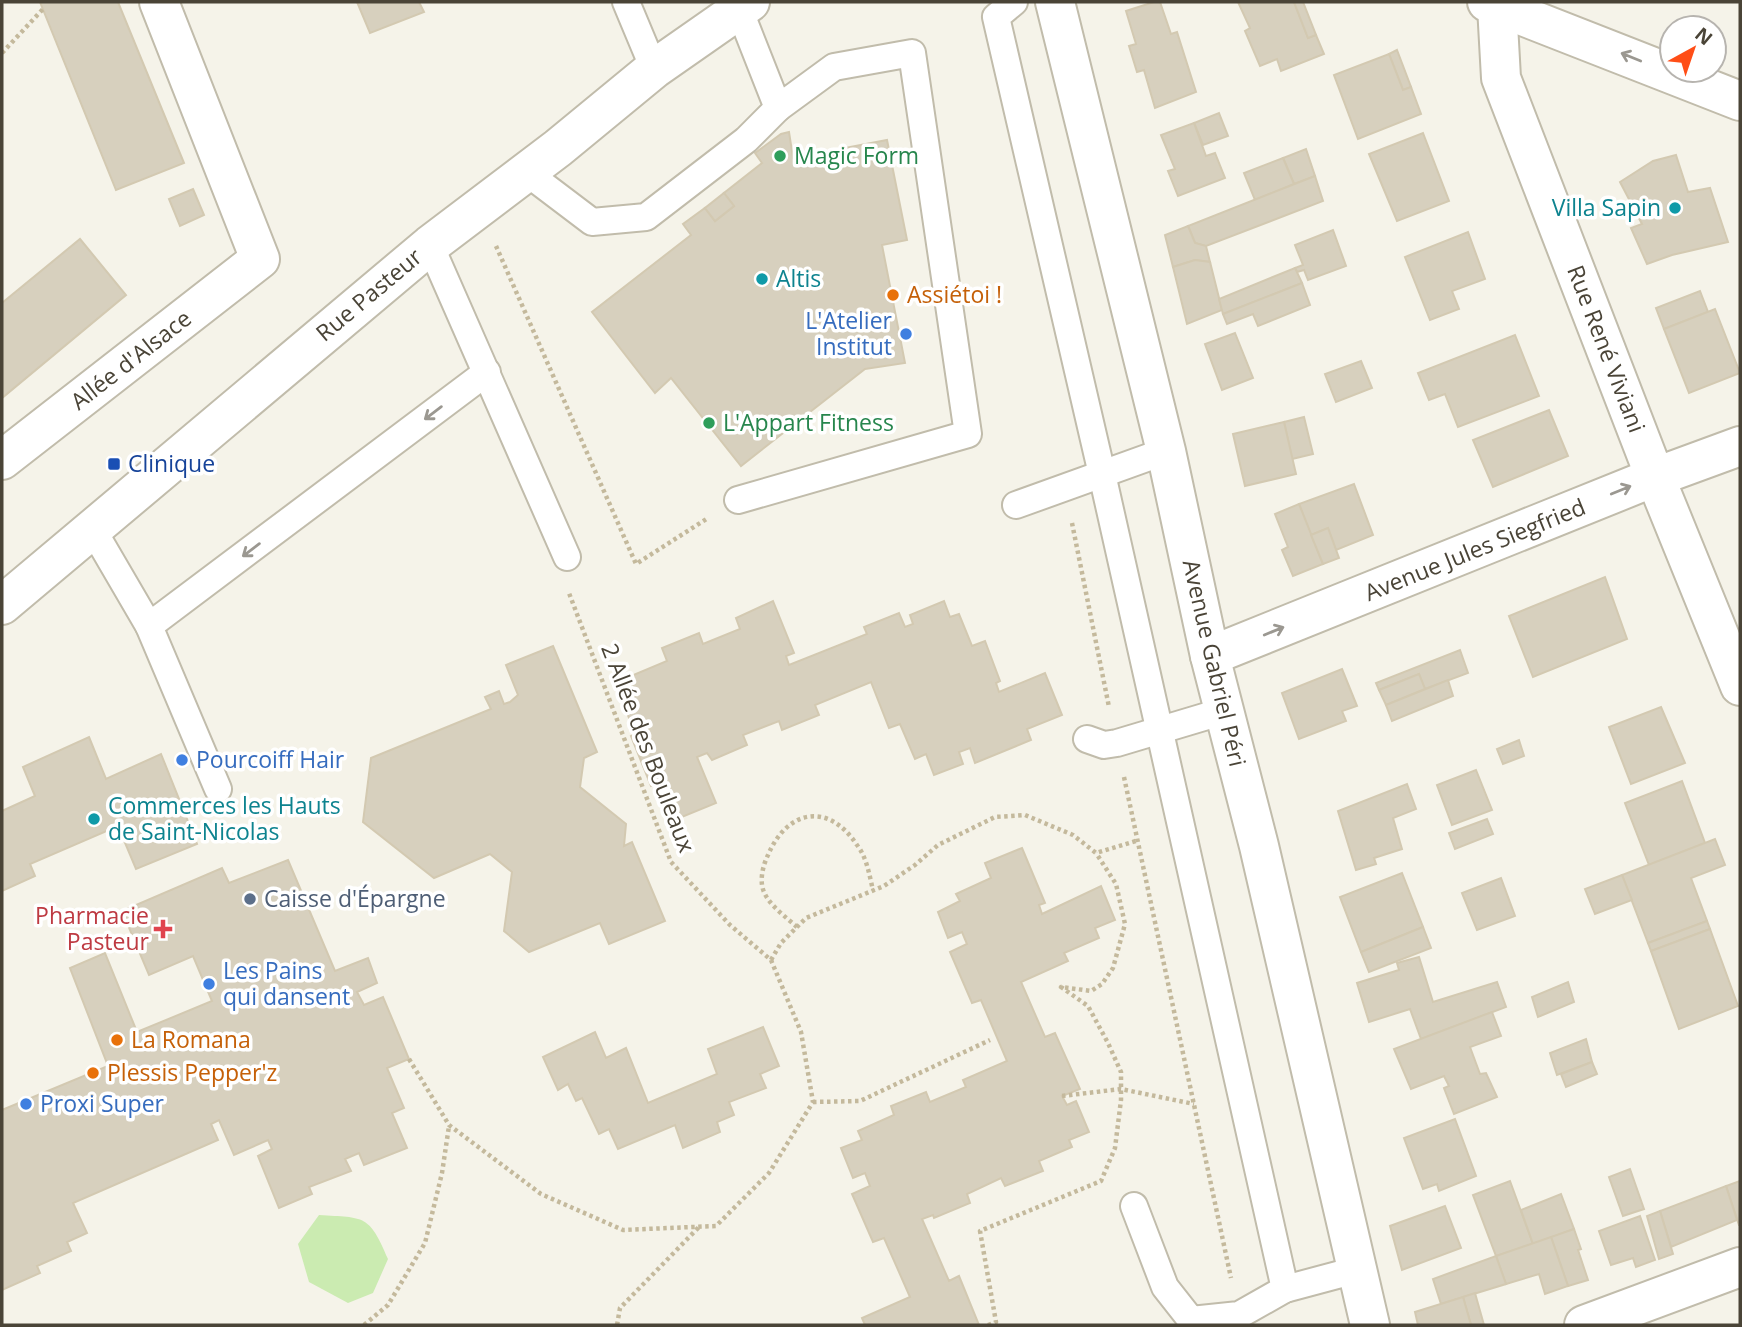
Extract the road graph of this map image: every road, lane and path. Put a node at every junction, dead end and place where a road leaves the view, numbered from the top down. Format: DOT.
graph roads {
  1 [pos="159,2"];
  2 [pos="626,2"];
  3 [pos="1013,2"];
  4 [pos="1055,2"];
  5 [pos="1495,3"];
  6 [pos="744,5"];
  7 [pos="43,9"];
  8 [pos="2,53"];
  9 [pos="654,69"];
  10 [pos="1740,101"];
  11 [pos="778,108"];
  12 [pos="526,172"];
  13 [pos="479,207"];
  14 [pos="430,245"];
  15 [pos="487,372"];
  16 [pos="1740,446"];
  17 [pos="1166,451"];
  18 [pos="2,460"];
  19 [pos="1102,474"];
  20 [pos="1655,477"];
  21 [pos="1064,488"];
  22 [pos="738,500"];
  23 [pos="1016,505"];
  24 [pos="93,530"];
  25 [pos="567,557"];
  26 [pos="566,585"];
  27 [pos="2,605"];
  28 [pos="149,626"];
  29 [pos="1210,656"];
  30 [pos="1740,686"];
  31 [pos="1224,711"];
  32 [pos="1160,730"];
  33 [pos="1087,739"];
  34 [pos="1117,743"];
  35 [pos="218,789"];
  36 [pos="1139,841"];
  37 [pos="1096,853"];
  38 [pos="873,890"];
  39 [pos="797,927"];
  40 [pos="771,960"];
  41 [pos="990,1040"];
  42 [pos="409,1059"];
  43 [pos="1121,1089"];
  44 [pos="1062,1096"];
  45 [pos="813,1102"];
  46 [pos="1194,1104"];
  47 [pos="449,1125"];
  48 [pos="1134,1206"];
  49 [pos="699,1226"];
  50 [pos="1740,1267"];
  51 [pos="1356,1270"];
  52 [pos="1285,1289"];
  53 [pos="1239,1315"];
  54 [pos="364,1325"];
  55 [pos="618,1325"];
  56 [pos="988,1325"];
  57 [pos="1370,1325"];
  58 [pos="1584,1325"];
  1 -- 18 [label="street, Allée d'Alsace"];
  2 -- 9 [label="lane"];
  3 -- 19 [label="lane"];
  4 -- 17 [label="street, Avenue Gabriel Péri"];
  10 -- 5 [label="street, one-way"];
  5 -- 20 [label="street, Rue René Viviani"];
  6 -- 9 [label="street, Rue Pasteur"];
  6 -- 11 [label="lane"];
  7 -- 8 [label="path"];
  9 -- 12 [label="street, Rue Pasteur"];
  11 -- 12 [label="lane"];
  11 -- 22 [label="lane"];
  12 -- 13 [label="street, Rue Pasteur"];
  13 -- 14 [label="street, Rue Pasteur"];
  13 -- 22 [label="path"];
  14 -- 15 [label="lane"];
  14 -- 24 [label="street, Rue Pasteur"];
  15 -- 25 [label="lane"];
  15 -- 28 [label="lane, one-way"];
  16 -- 20 [label="street, Avenue Jules Siegfried"];
  17 -- 19 [label="lane"];
  17 -- 29 [label="street, Avenue Gabriel Péri"];
  19 -- 21 [label="lane"];
  19 -- 32 [label="lane"];
  29 -- 20 [label="street, Avenue Jules Siegfried, one-way"];
  20 -- 30 [label="street, Rue René Viviani"];
  21 -- 23 [label="lane"];
  21 -- 34 [label="path"];
  24 -- 27 [label="street, Rue Pasteur"];
  24 -- 28 [label="lane"];
  26 -- 40 [label="path, 2 Allée des Bouleaux"];
  28 -- 35 [label="lane"];
  29 -- 31 [label="street, Avenue Gabriel Péri"];
  31 -- 32 [label="lane"];
  31 -- 51 [label="street, Avenue Gabriel Péri"];
  32 -- 34 [label="lane"];
  32 -- 52 [label="lane"];
  33 -- 34 [label="lane"];
  34 -- 36 [label="path"];
  36 -- 37 [label="path"];
  36 -- 46 [label="path"];
  37 -- 38 [label="path"];
  37 -- 43 [label="path"];
  38 -- 39 [label="path"];
  38 -- 39 [label="path"];
  39 -- 40 [label="path"];
  40 -- 45 [label="path, 2 Allée des Bouleaux"];
  41 -- 45 [label="path"];
  42 -- 47 [label="path"];
  43 -- 44 [label="path"];
  43 -- 46 [label="path"];
  43 -- 56 [label="path"];
  45 -- 49 [label="path"];
  46 -- 53 [label="path"];
  47 -- 49 [label="path"];
  47 -- 54 [label="path"];
  48 -- 53 [label="lane"];
  49 -- 55 [label="path"];
  50 -- 58 [label="street"];
  51 -- 52 [label="lane"];
  51 -- 57 [label="street, Avenue Gabriel Péri"];
  52 -- 53 [label="lane"];
}
